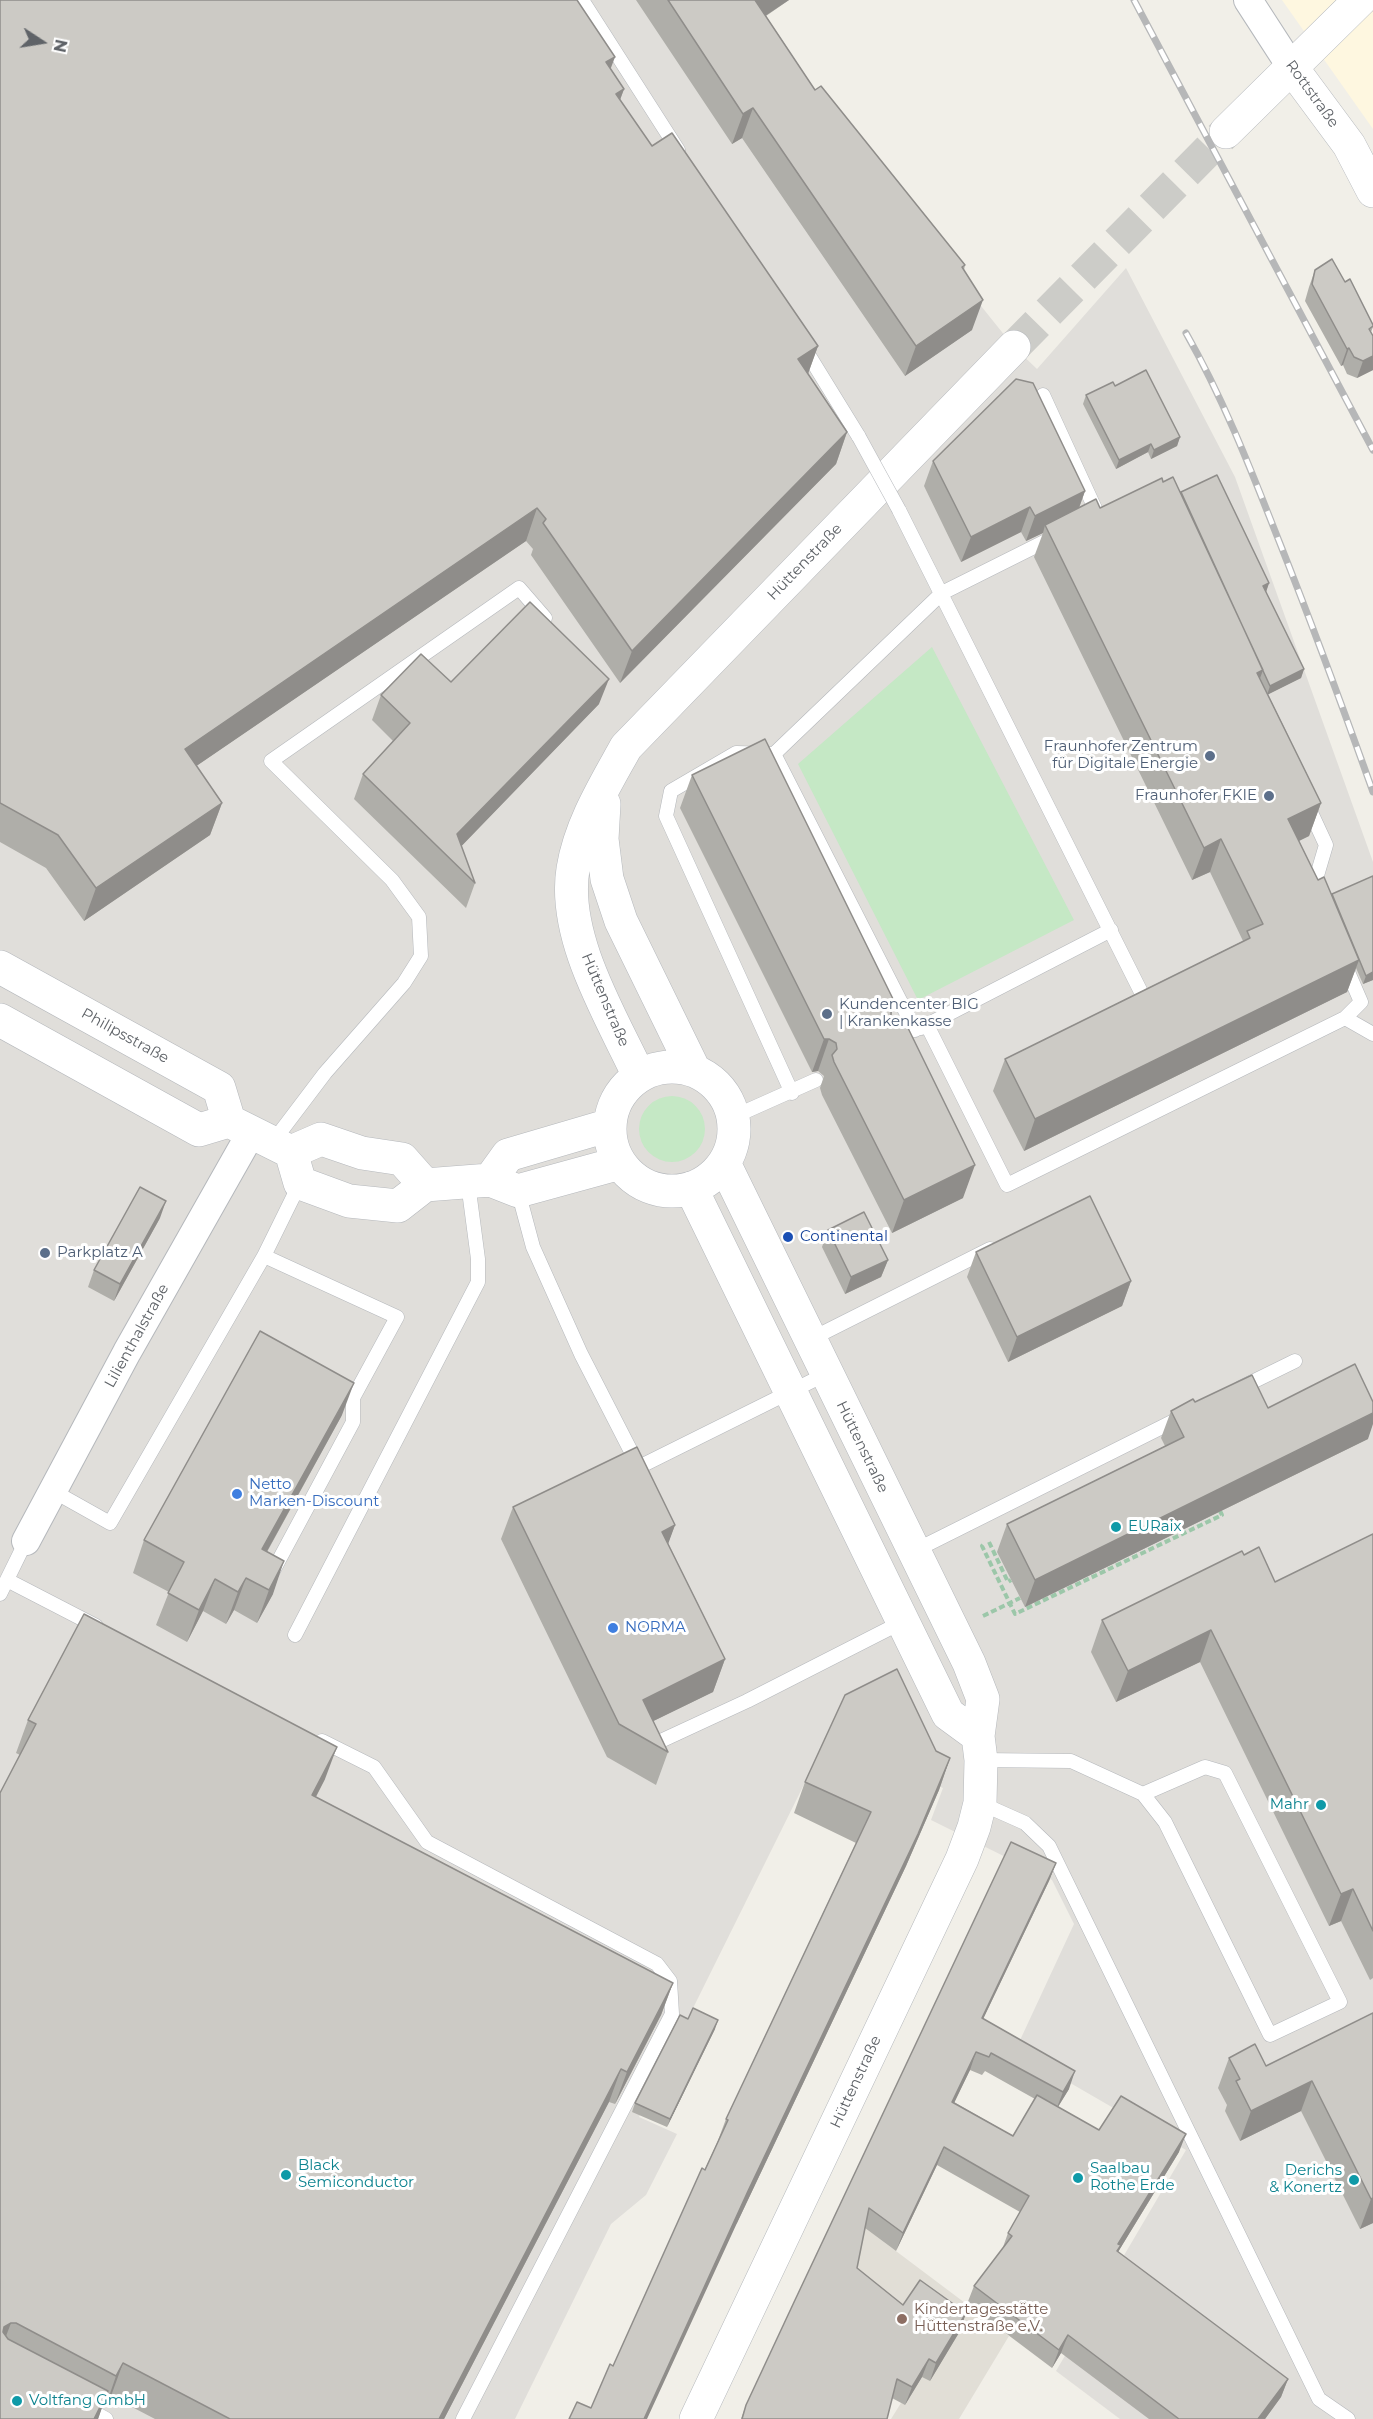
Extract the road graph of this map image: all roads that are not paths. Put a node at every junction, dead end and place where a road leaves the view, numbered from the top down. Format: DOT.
graph roads {
  1 [pos="582,0"];
  2 [pos="1248,0"];
  3 [pos="1360,0"];
  4 [pos="1292,68"];
  5 [pos="1226,132"];
  6 [pos="684,159"];
  7 [pos="1373,191"];
  8 [pos="798,338"];
  9 [pos="1014,347"];
  10 [pos="1043,395"];
  11 [pos="1098,515"];
  12 [pos="1067,530"];
  13 [pos="942,593"];
  14 [pos="557,632"];
  15 [pos="774,754"];
  16 [pos="605,785"];
  17 [pos="1301,791"];
  18 [pos="1321,910"];
  19 [pos="1111,930"];
  20 [pos="1339,951"];
  21 [pos="0,967"];
  22 [pos="1140,990"];
  23 [pos="1345,1018"];
  24 [pos="0,1020"];
  25 [pos="916,1030"];
  26 [pos="1373,1034"];
  27 [pos="694,1070"];
  28 [pos="639,1076"];
  29 [pos="816,1080"];
  30 [pos="792,1092"];
  31 [pos="733,1117"];
  32 [pos="610,1125"];
  33 [pos="269,1146"];
  34 [pos="724,1162"];
  35 [pos="620,1163"];
  36 [pos="425,1185"];
  37 [pos="492,1185"];
  38 [pos="691,1188"];
  39 [pos="1000,1244"];
  40 [pos="264,1256"];
  41 [pos="809,1340"];
  42 [pos="1295,1361"];
  43 [pos="826,1374"];
  44 [pos="791,1391"];
  45 [pos="1230,1393"];
  46 [pos="1187,1414"];
  47 [pos="53,1491"];
  48 [pos="26,1541"];
  49 [pos="914,1551"];
  50 [pos="272,1573"];
  51 [pos="7,1580"];
  52 [pos="0,1594"];
  53 [pos="902,1622"];
  54 [pos="113,1634"];
  55 [pos="295,1635"];
  56 [pos="311,1735"];
  57 [pos="652,1745"];
  58 [pos="980,1748"];
  59 [pos="1143,1794"];
  60 [pos="980,1803"];
  61 [pos="74,2402"];
  62 [pos="106,2419"];
  63 [pos="463,2419"];
  64 [pos="696,2419"];
  65 [pos="1348,2419"];
  1 -- 6 [label="lane"];
  2 -- 4 [label="street, Rottstraße"];
  3 -- 4 [label="street"];
  4 -- 5 [label="street"];
  4 -- 7 [label="street, Rottstraße"];
  8 -- 13 [label="lane, bridge"];
  9 -- 16 [label="street, Hüttenstraße"];
  10 -- 11 [label="lane"];
  12 -- 13 [label="lane"];
  13 -- 15 [label="lane"];
  13 -- 19 [label="lane"];
  14 -- 33 [label="lane"];
  15 -- 25 [label="lane"];
  15 -- 30 [label="lane"];
  16 -- 27 [label="street, Hüttenstraße"];
  16 -- 28 [label="street, Hüttenstraße"];
  17 -- 18 [label="lane"];
  19 -- 22 [label="lane"];
  19 -- 25 [label="lane"];
  20 -- 23 [label="lane"];
  21 -- 33 [label="street, Philipsstraße"];
  23 -- 25 [label="lane"];
  23 -- 26 [label="lane"];
  24 -- 33 [label="street"];
  27 -- 28 [label="street"];
  27 -- 31 [label="street"];
  28 -- 32 [label="street"];
  29 -- 30 [label="lane"];
  30 -- 31 [label="lane"];
  31 -- 34 [label="street"];
  32 -- 35 [label="street"];
  32 -- 37 [label="street"];
  33 -- 36 [label="street"];
  33 -- 36 [label="street"];
  33 -- 40 [label="lane"];
  33 -- 47 [label="street, Lilienthalstraße"];
  34 -- 38 [label="street"];
  34 -- 41 [label="street, Hüttenstraße"];
  35 -- 37 [label="street"];
  35 -- 38 [label="street"];
  36 -- 37 [label="street"];
  37 -- 44 [label="lane"];
  37 -- 55 [label="lane"];
  38 -- 44 [label="street"];
  39 -- 41 [label="lane"];
  40 -- 47 [label="lane"];
  40 -- 50 [label="lane"];
  41 -- 43 [label="street, Hüttenstraße"];
  42 -- 45 [label="lane"];
  43 -- 44 [label="lane"];
  43 -- 49 [label="street, Hüttenstraße"];
  44 -- 53 [label="street"];
  46 -- 49 [label="lane"];
  47 -- 48 [label="street, Lilienthalstraße"];
  48 -- 51 [label="lane"];
  49 -- 58 [label="street, Hüttenstraße"];
  51 -- 52 [label="lane"];
  51 -- 54 [label="lane"];
  53 -- 57 [label="lane"];
  53 -- 58 [label="street"];
  56 -- 63 [label="lane"];
  58 -- 59 [label="lane"];
  58 -- 60 [label="street, Hüttenstraße"];
  59 -- 59 [label="lane"];
  60 -- 64 [label="street, Hüttenstraße"];
  60 -- 65 [label="lane"];
  61 -- 62 [label="lane"];
}
